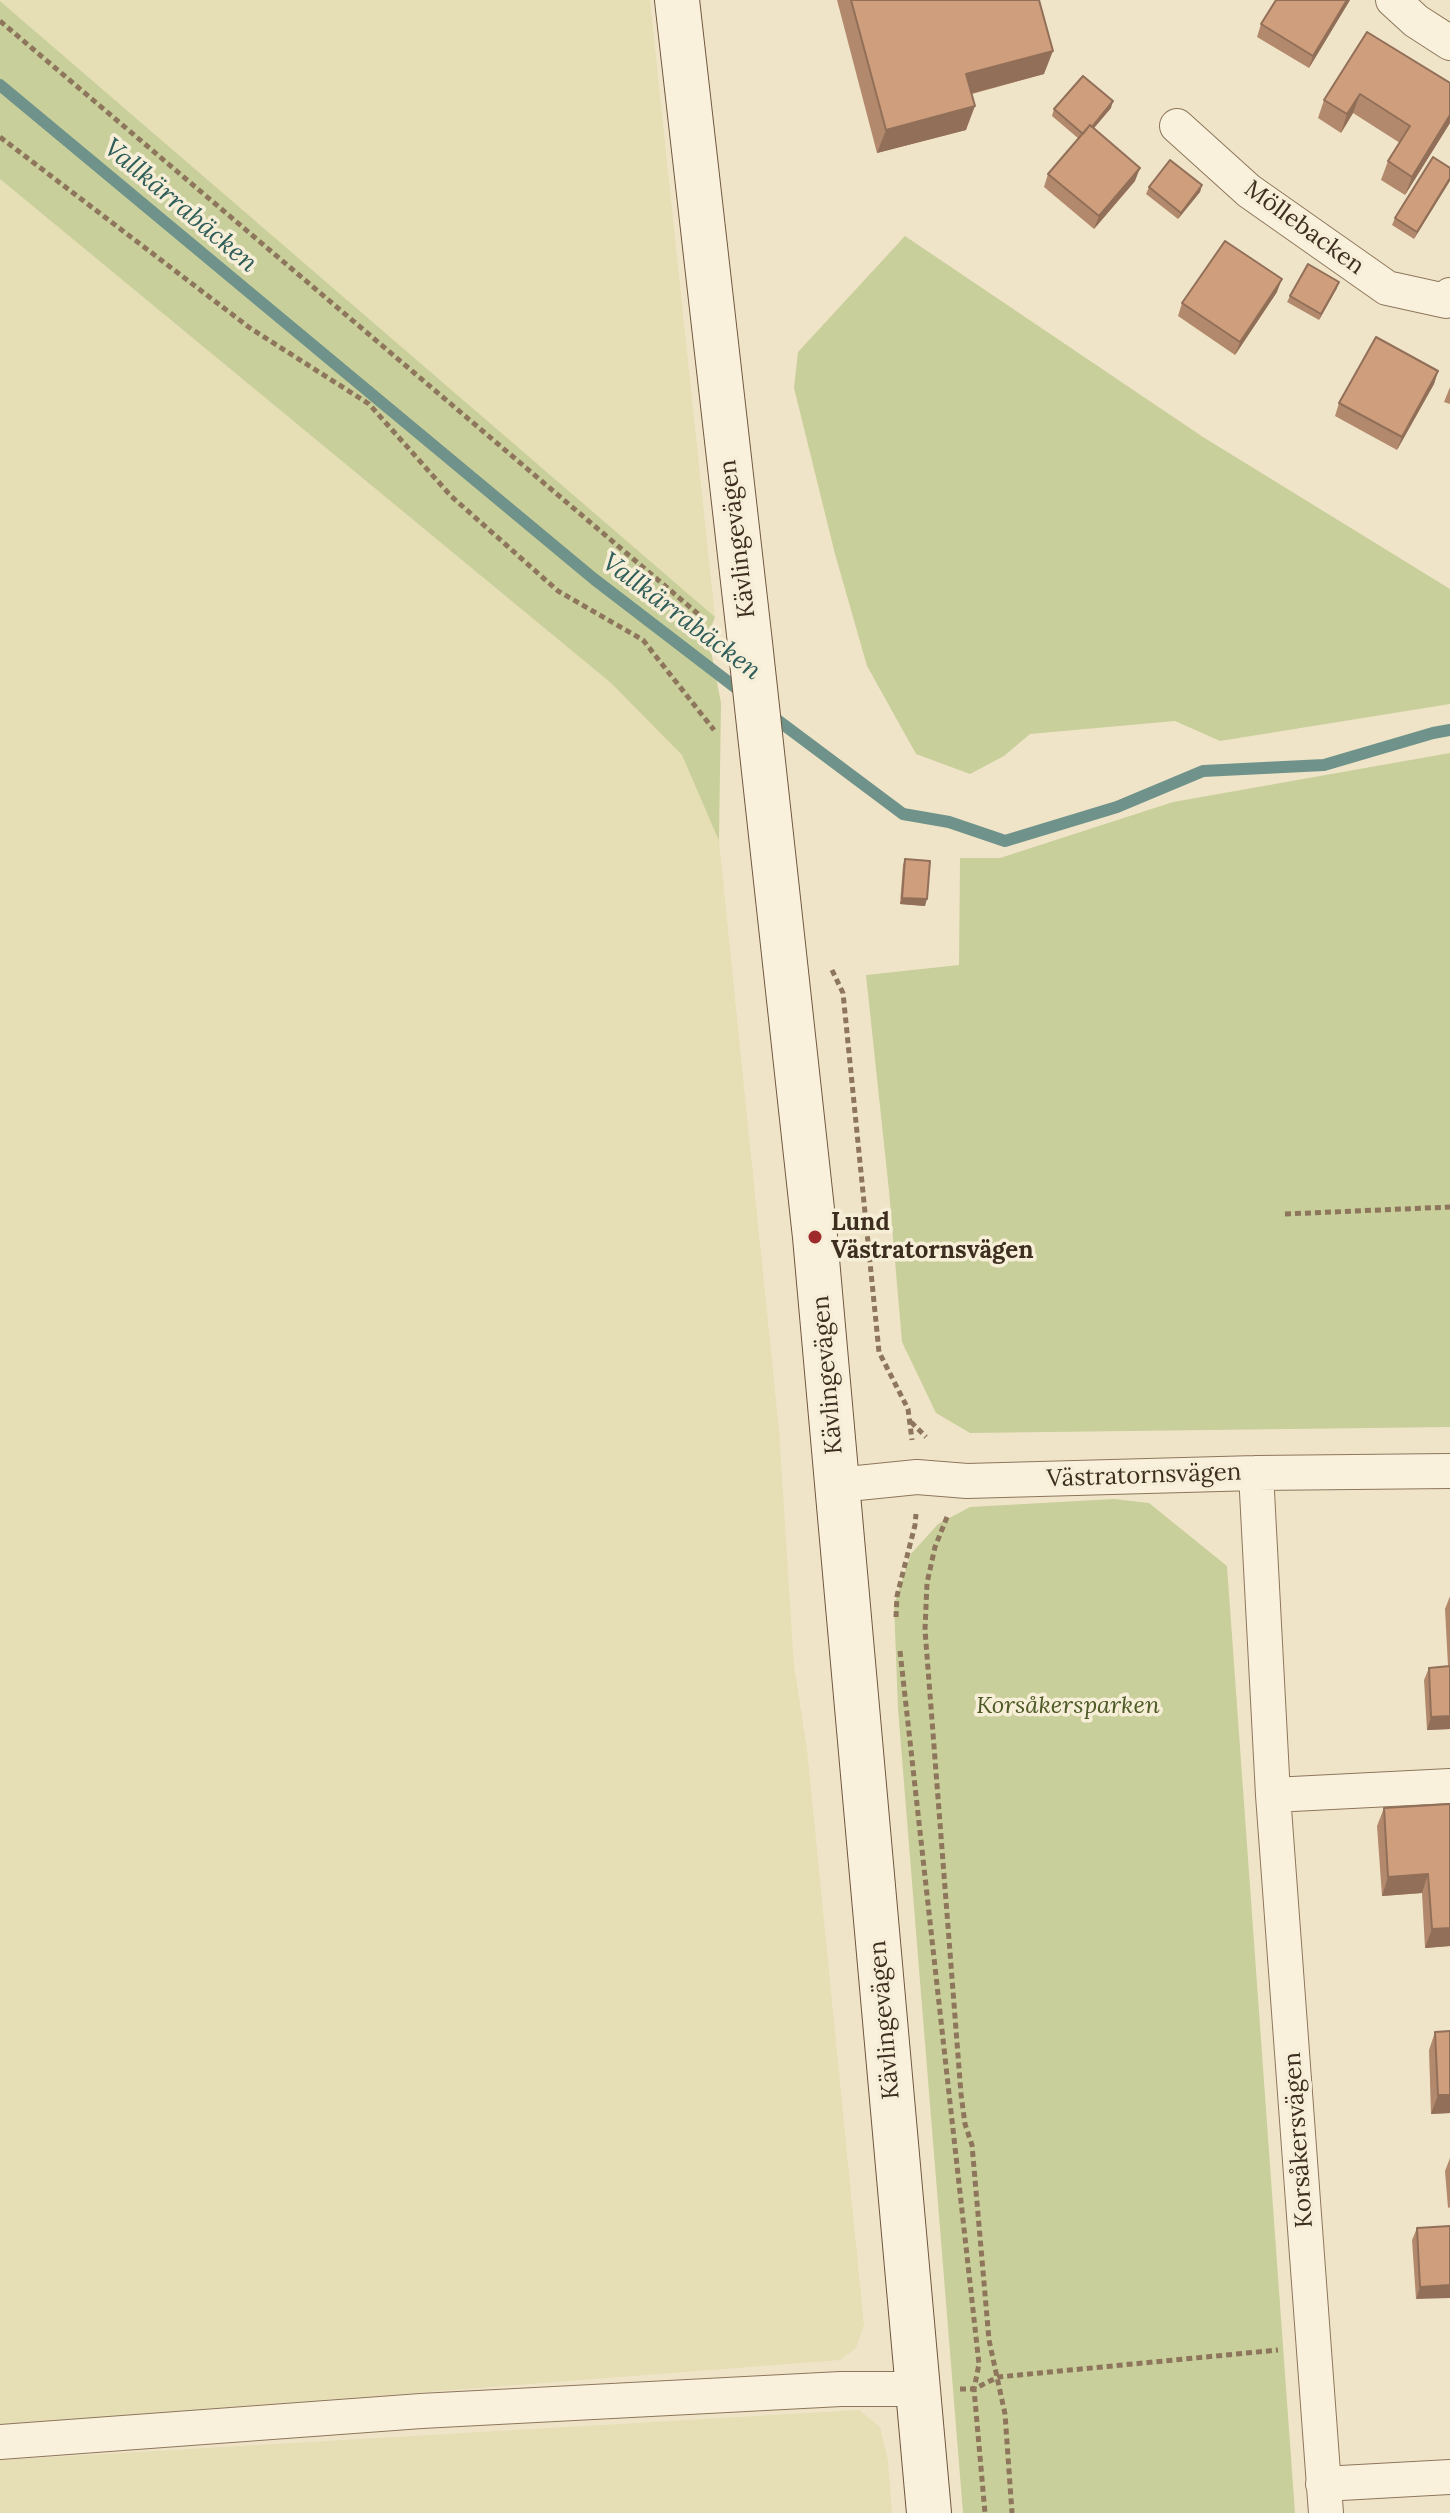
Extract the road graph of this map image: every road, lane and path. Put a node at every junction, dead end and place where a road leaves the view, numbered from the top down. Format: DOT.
graph roads {
  1 [pos="677,0"];
  2 [pos="1393,0"];
  3 [pos="0,21"];
  4 [pos="1450,43"];
  5 [pos="1177,126"];
  6 [pos="0,137"];
  7 [pos="1449,300"];
  8 [pos="751,651"];
  9 [pos="740,739"];
  10 [pos="832,968"];
  11 [pos="1450,1207"];
  12 [pos="1285,1214"];
  13 [pos="1450,1471"];
  14 [pos="1256,1473"];
  15 [pos="917,1477"];
  16 [pos="967,1481"];
  17 [pos="838,1485"];
  18 [pos="896,1619"];
  19 [pos="900,1649"];
  20 [pos="1450,1786"];
  21 [pos="1273,1795"];
  22 [pos="1314,2346"];
  23 [pos="998,2377"];
  24 [pos="919,2389"];
  25 [pos="974,2389"];
  26 [pos="0,2442"];
  27 [pos="1450,2477"];
  28 [pos="1325,2498"];
  29 [pos="929,2513"];
  30 [pos="985,2513"];
  31 [pos="1012,2513"];
  1 -- 8 [label="main road, Kävlingevägen"];
  2 -- 4 [label="street"];
  3 -- 8 [label="path"];
  5 -- 7 [label="street, Möllebacken"];
  6 -- 9 [label="path"];
  8 -- 9 [label="main road, Kävlingevägen"];
  9 -- 17 [label="main road, Kävlingevägen"];
  10 -- 15 [label="path"];
  11 -- 12 [label="path"];
  13 -- 14 [label="street, Västratornsvägen"];
  14 -- 16 [label="street, Västratornsvägen"];
  14 -- 21 [label="street, Korsåkersvägen"];
  15 -- 16 [label="street, Västratornsvägen"];
  15 -- 17 [label="street, Västratornsvägen"];
  15 -- 18 [label="path"];
  16 -- 23 [label="path"];
  17 -- 24 [label="main road, Kävlingevägen"];
  19 -- 25 [label="path"];
  20 -- 21 [label="street"];
  21 -- 22 [label="street, Korsåkersvägen"];
  22 -- 23 [label="path"];
  22 -- 28 [label="street, Korsåkersvägen"];
  23 -- 25 [label="path"];
  23 -- 31 [label="path"];
  24 -- 26 [label="street"];
  24 -- 29 [label="main road, Kävlingevägen"];
  25 -- 30 [label="path"];
  27 -- 28 [label="street, Korsåkersvägen"];
}
